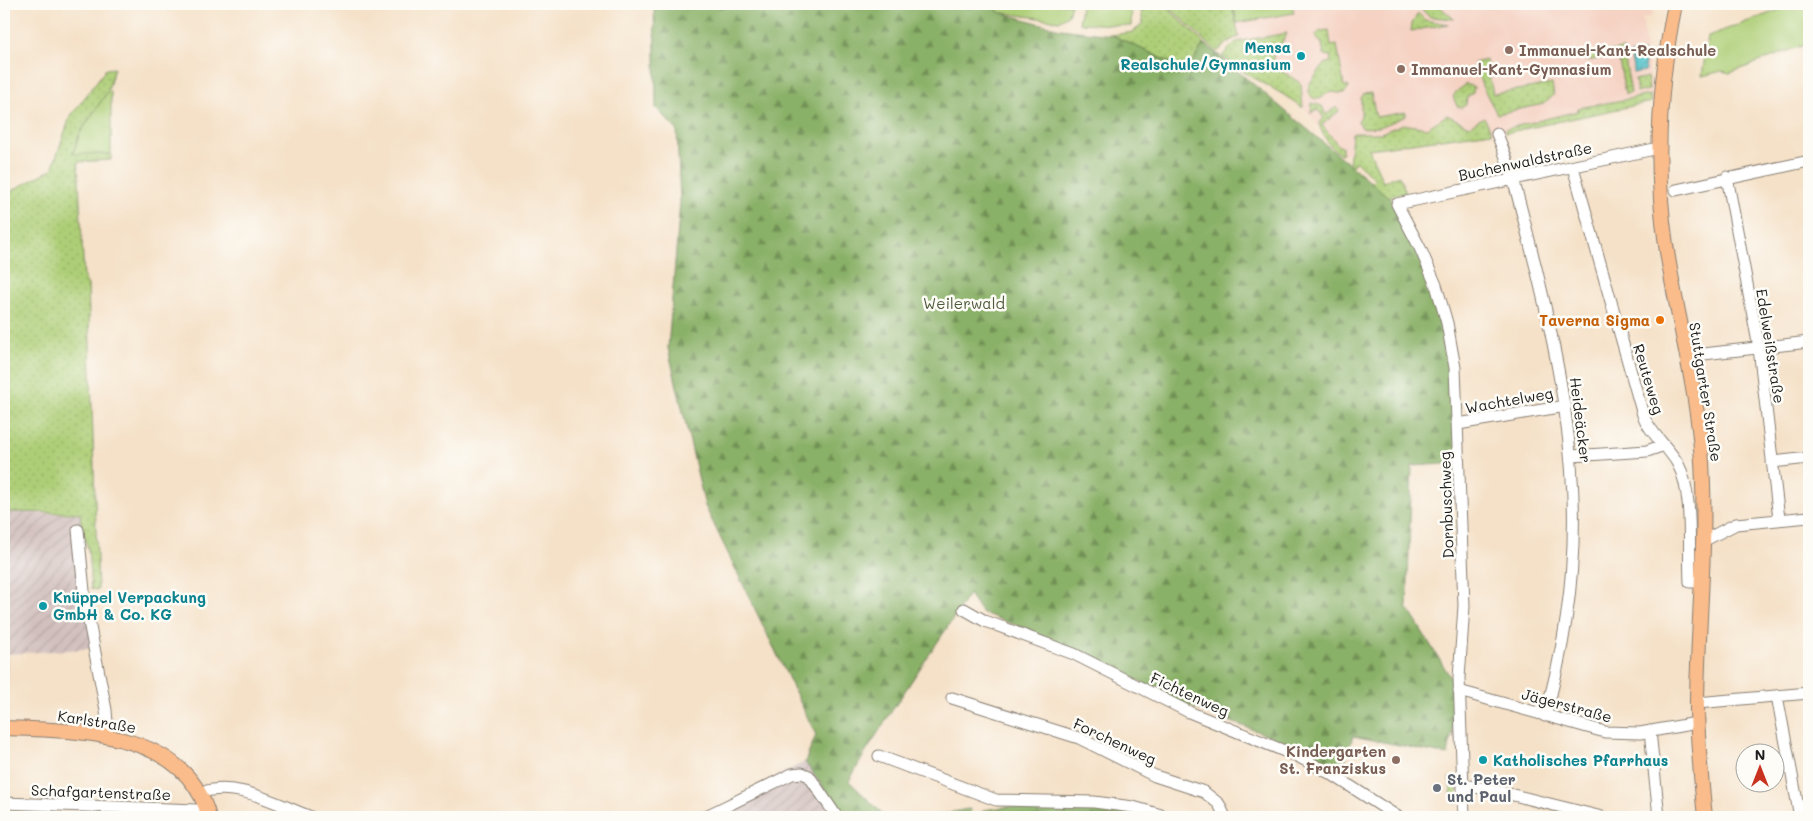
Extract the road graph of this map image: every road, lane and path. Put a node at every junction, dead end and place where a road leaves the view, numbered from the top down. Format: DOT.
graph roads {
  1 [pos="1675,4"];
  2 [pos="1496,134"];
  3 [pos="1659,148"];
  4 [pos="1809,160"];
  5 [pos="1573,167"];
  6 [pos="1727,177"];
  7 [pos="1514,179"];
  8 [pos="1676,190"];
  9 [pos="1397,204"];
  10 [pos="1809,342"];
  11 [pos="1759,348"];
  12 [pos="1686,356"];
  13 [pos="1566,406"];
  14 [pos="1458,424"];
  15 [pos="1664,445"];
  16 [pos="1572,456"];
  17 [pos="1809,458"];
  18 [pos="1772,462"];
  19 [pos="1809,517"];
  20 [pos="1779,520"];
  21 [pos="78,530"];
  22 [pos="1703,541"];
  23 [pos="1702,582"];
  24 [pos="964,609"];
  25 [pos="1459,691"];
  26 [pos="1809,693"];
  27 [pos="1777,696"];
  28 [pos="952,698"];
  29 [pos="1697,703"];
  30 [pos="1545,716"];
  31 [pos="1697,723"];
  32 [pos="4,728"];
  33 [pos="1650,731"];
  34 [pos="108,737"];
  35 [pos="879,756"];
  36 [pos="1463,785"];
  37 [pos="200,793"];
  38 [pos="4,803"];
  39 [pos="203,814"];
  40 [pos="311,817"];
  41 [pos="704,817"];
  42 [pos="838,817"];
  43 [pos="1168,817"];
  44 [pos="1225,817"];
  45 [pos="1398,817"];
  46 [pos="1464,817"];
  47 [pos="1602,817"];
  48 [pos="1659,817"];
  49 [pos="1706,817"];
  50 [pos="1800,817"];
  1 -- 3 [label="main road, Stuttgarter Straße"];
  2 -- 7 [label="street, Heideäcker"];
  3 -- 5 [label="street, Buchenwaldstraße"];
  3 -- 12 [label="main road, Stuttgarter Straße"];
  4 -- 6 [label="street"];
  5 -- 7 [label="street, Buchenwaldstraße"];
  5 -- 15 [label="street, Reuteweg"];
  6 -- 8 [label="street"];
  6 -- 11 [label="street, Edelweißstraße"];
  7 -- 9 [label="street, Buchenwaldstraße"];
  7 -- 13 [label="street, Heideäcker"];
  9 -- 14 [label="street, Dornbuschweg"];
  10 -- 11 [label="street"];
  11 -- 12 [label="street"];
  11 -- 18 [label="street, Edelweißstraße"];
  12 -- 22 [label="main road, Stuttgarter Straße"];
  13 -- 14 [label="street, Wachtelweg"];
  13 -- 16 [label="street, Heideäcker"];
  14 -- 25 [label="street, Dornbuschweg"];
  15 -- 16 [label="street"];
  15 -- 23 [label="street, Reuteweg"];
  16 -- 30 [label="street, Heideäcker"];
  17 -- 18 [label="street"];
  18 -- 20 [label="street, Edelweißstraße"];
  19 -- 20 [label="street"];
  20 -- 22 [label="street"];
  21 -- 34 [label="street"];
  22 -- 23 [label="main road, Stuttgarter Straße"];
  23 -- 29 [label="main road, Stuttgarter Straße"];
  24 -- 45 [label="street, Fichtenweg"];
  25 -- 30 [label="street, Jägerstraße"];
  25 -- 36 [label="street, Dornbuschweg"];
  26 -- 27 [label="street"];
  27 -- 29 [label="street"];
  27 -- 50 [label="street"];
  28 -- 44 [label="street, Forchenweg"];
  29 -- 31 [label="main road, Stuttgarter Straße"];
  30 -- 33 [label="street, Jägerstraße"];
  31 -- 33 [label="street, Jägerstraße"];
  31 -- 49 [label="main road, Stuttgarter Straße"];
  32 -- 34 [label="main road, Karlstraße"];
  33 -- 48 [label="street"];
  34 -- 37 [label="main road, Karlstraße"];
  35 -- 43 [label="street"];
  36 -- 46 [label="street, Dornbuschweg"];
  36 -- 47 [label="street"];
  37 -- 39 [label="main road, Karlstraße"];
  37 -- 40 [label="street"];
  38 -- 39 [label="street, Schafgartenstraße"];
  41 -- 42 [label="street"];
}
